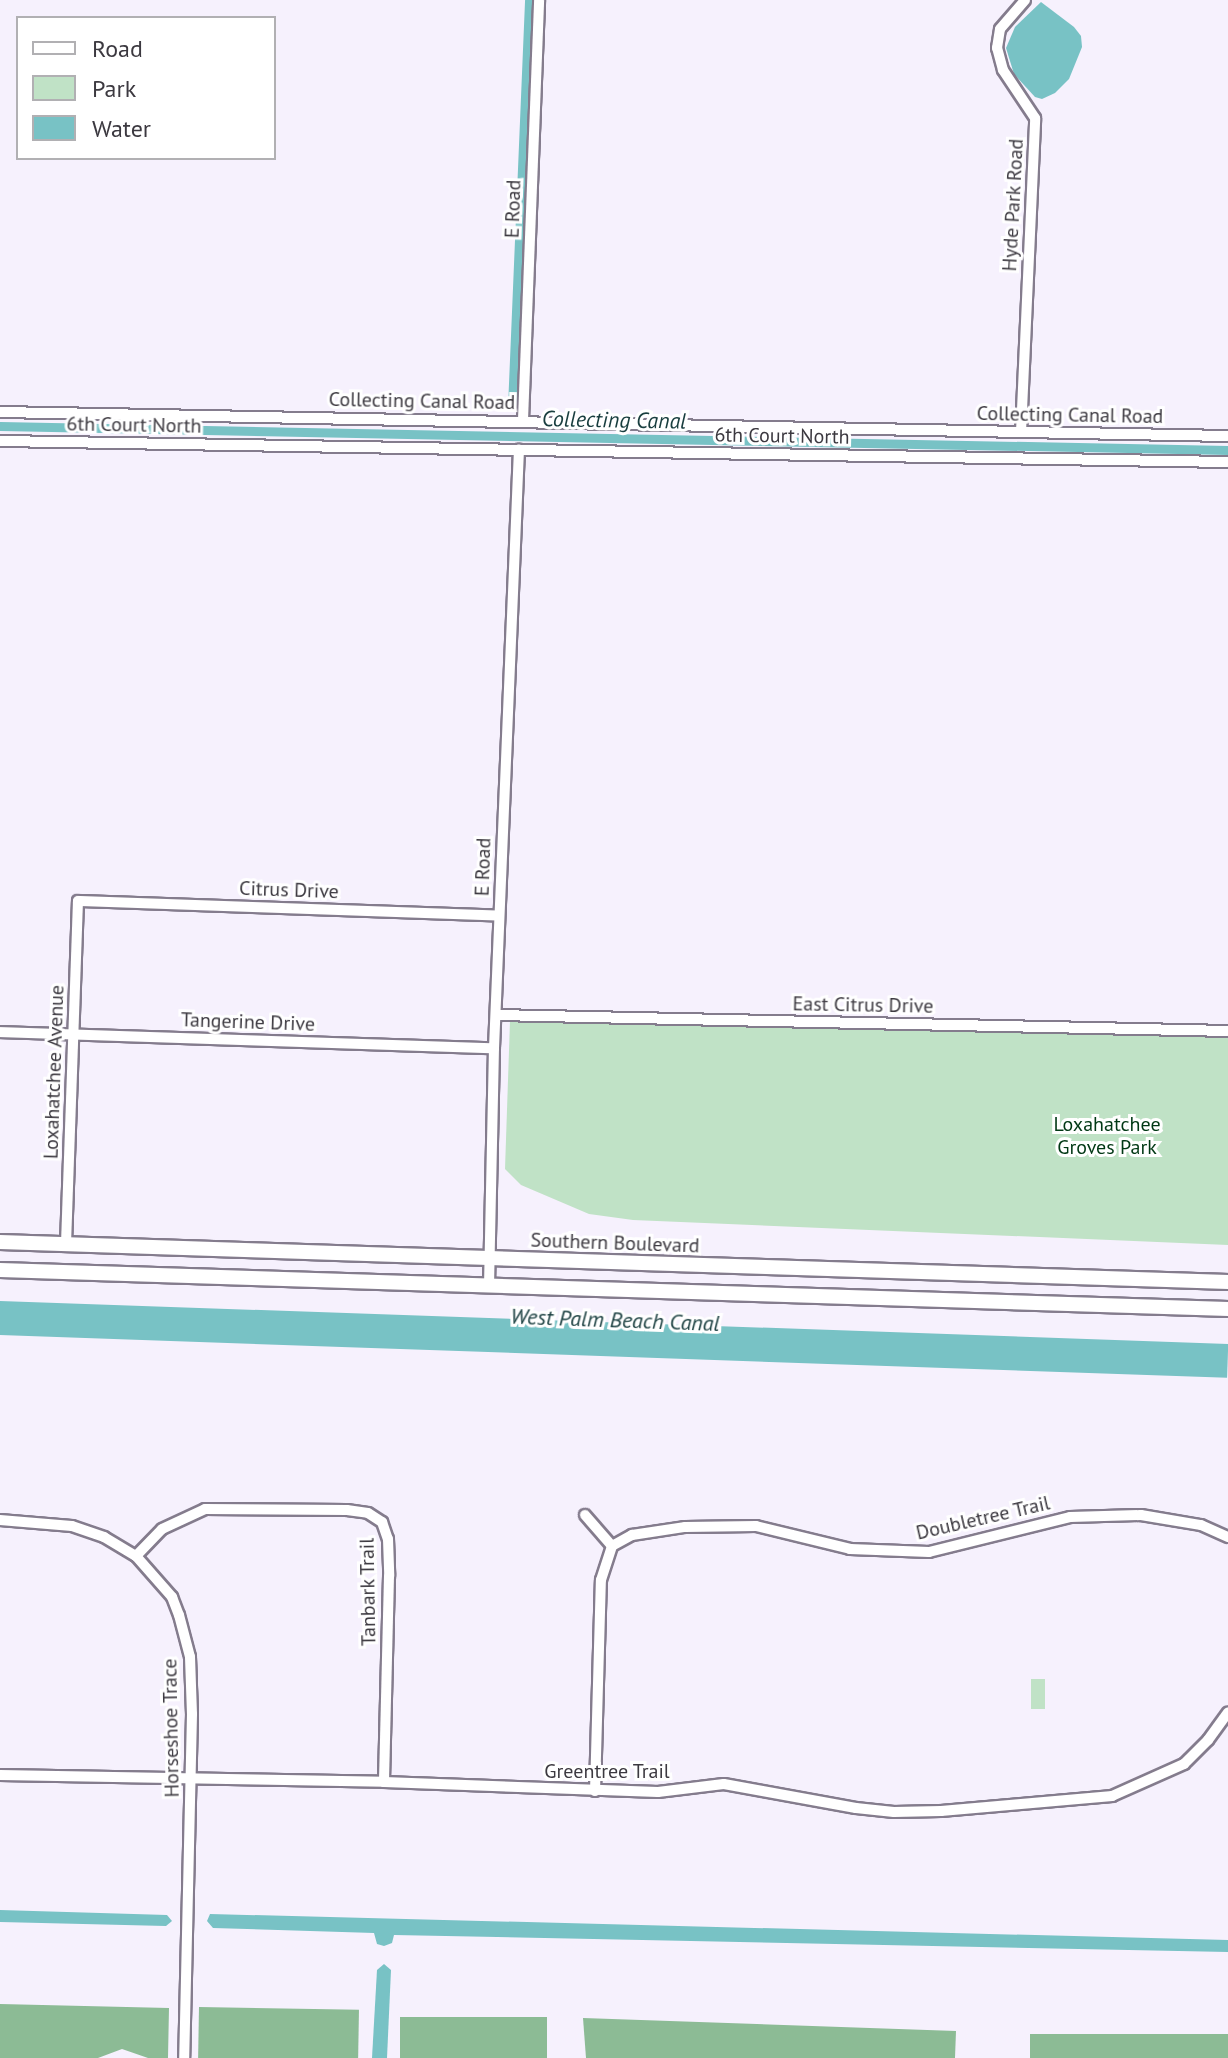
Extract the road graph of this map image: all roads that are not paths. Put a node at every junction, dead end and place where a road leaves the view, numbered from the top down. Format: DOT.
graph roads {
  1 [pos="539,0"];
  2 [pos="1025,0"];
  3 [pos="0,412"];
  4 [pos="523,420"];
  5 [pos="1021,432"];
  6 [pos="1228,436"];
  7 [pos="0,441"];
  8 [pos="519,450"];
  9 [pos="1228,462"];
  10 [pos="78,901"];
  11 [pos="499,916"];
  12 [pos="496,1015"];
  13 [pos="1228,1031"];
  14 [pos="0,1032"];
  15 [pos="73,1035"];
  16 [pos="494,1048"];
  17 [pos="0,1242"];
  18 [pos="66,1244"];
  19 [pos="490,1259"];
  20 [pos="0,1270"];
  21 [pos="1228,1282"];
  22 [pos="489,1286"];
  23 [pos="1228,1309"];
  24 [pos="585,1515"];
  25 [pos="0,1520"];
  26 [pos="1228,1537"];
  27 [pos="612,1546"];
  28 [pos="136,1556"];
  29 [pos="1228,1712"];
  30 [pos="0,1775"];
  31 [pos="191,1778"];
  32 [pos="384,1782"];
  33 [pos="595,1791"];
  34 [pos="184,2058"];
  1 -- 4 [label="street, E Road"];
  2 -- 5 [label="street, Hyde Park Road"];
  3 -- 4 [label="street, Collecting Canal Road"];
  4 -- 5 [label="street, Collecting Canal Road"];
  5 -- 6 [label="street, Collecting Canal Road"];
  7 -- 8 [label="street, 6th Court North"];
  8 -- 9 [label="street, 6th Court North"];
  8 -- 11 [label="street, E Road"];
  10 -- 11 [label="street, Citrus Drive"];
  10 -- 15 [label="street, Loxahatchee Avenue"];
  11 -- 12 [label="street, E Road"];
  12 -- 13 [label="street, East Citrus Drive"];
  12 -- 16 [label="street, E Road"];
  14 -- 15 [label="street, Tangerine Drive"];
  15 -- 16 [label="street, Tangerine Drive"];
  15 -- 18 [label="street, Loxahatchee Avenue"];
  16 -- 19 [label="street, E Road"];
  17 -- 18 [label="highway, Southern Boulevard"];
  18 -- 19 [label="highway, Southern Boulevard"];
  19 -- 21 [label="highway, Southern Boulevard"];
  19 -- 22 [label="street, E Road"];
  20 -- 22 [label="highway"];
  22 -- 23 [label="highway"];
  24 -- 27 [label="street"];
  25 -- 28 [label="street, Horseshoe Trace"];
  26 -- 27 [label="street, Doubletree Trail"];
  27 -- 33 [label="street"];
  28 -- 31 [label="street, Horseshoe Trace"];
  28 -- 32 [label="street, Tanbark Trail"];
  29 -- 33 [label="street, Greentree Trail"];
  30 -- 31 [label="street, Greentree Trail"];
  31 -- 32 [label="street, Greentree Trail"];
  31 -- 34 [label="street, Horseshoe Trace"];
  32 -- 33 [label="street, Greentree Trail"];
}
